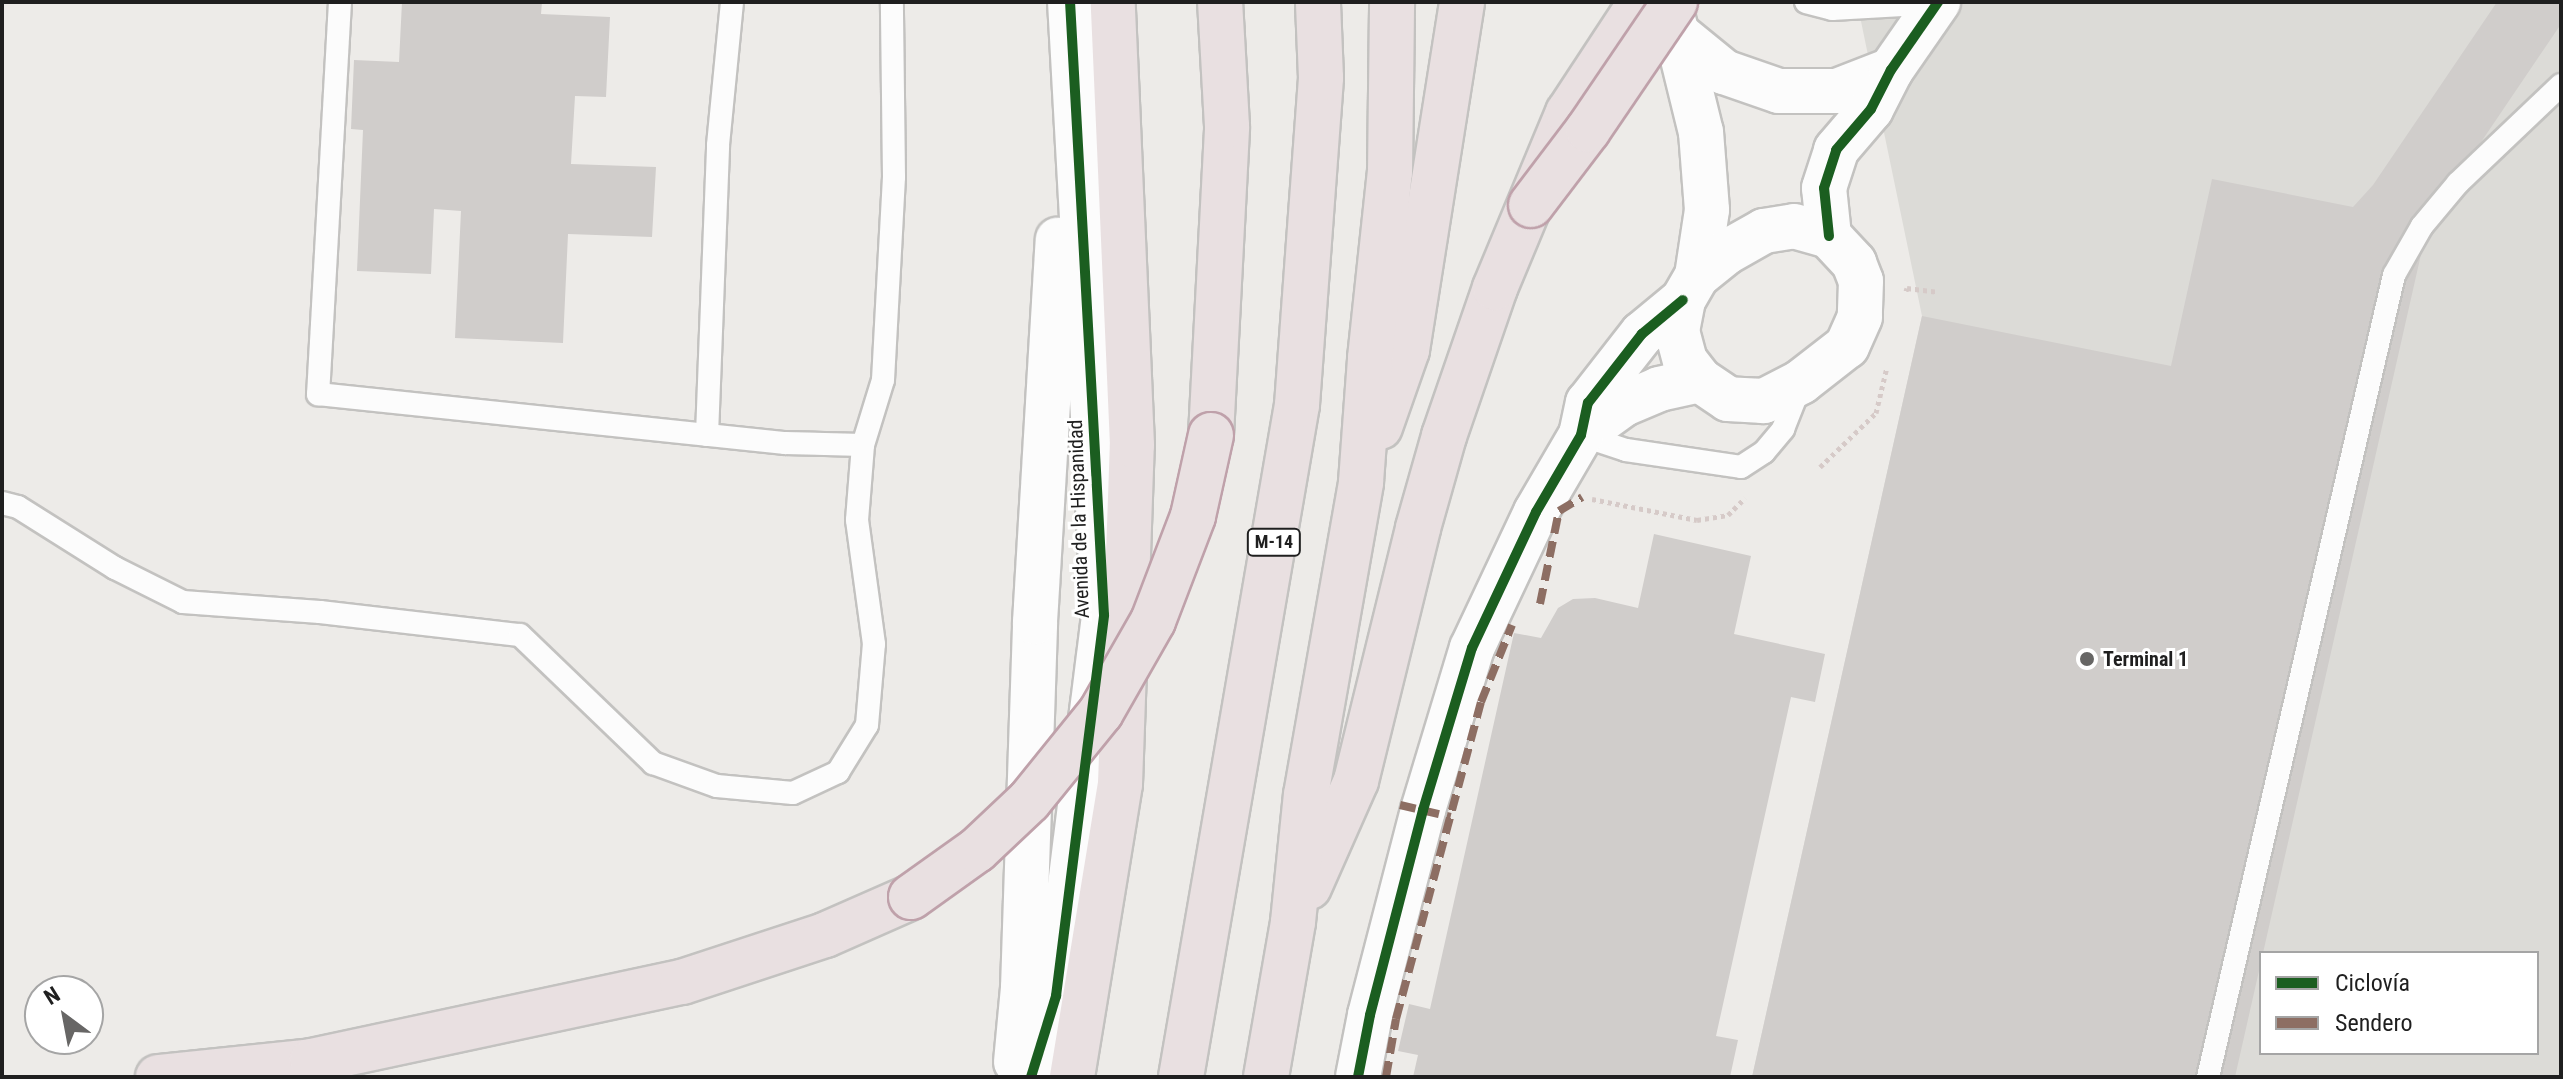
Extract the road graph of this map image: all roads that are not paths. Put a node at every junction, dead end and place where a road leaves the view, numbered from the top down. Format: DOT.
graph roads {
  1 [pos="340,2"];
  2 [pos="732,2"];
  3 [pos="892,2"];
  4 [pos="1067,2"];
  5 [pos="1113,2"];
  6 [pos="1220,2"];
  7 [pos="1318,2"];
  8 [pos="1392,2"];
  9 [pos="1462,2"];
  10 [pos="1641,2"];
  11 [pos="1806,2"];
  12 [pos="1938,2"];
  13 [pos="1951,2"];
  14 [pos="1674,13"];
  15 [pos="1891,70"];
  16 [pos="2561,85"];
  17 [pos="1531,205"];
  18 [pos="1829,236"];
  19 [pos="1690,288"];
  20 [pos="1700,380"];
  21 [pos="1801,382"];
  22 [pos="707,435"];
  23 [pos="1581,435"];
  24 [pos="863,445"];
  25 [pos="1361,482"];
  26 [pos="2,503"];
  27 [pos="1293,922"];
  28 [pos="158,1077"];
  29 [pos="1015,1077"];
  30 [pos="1031,1077"];
  31 [pos="1072,1077"];
  32 [pos="1181,1077"];
  33 [pos="1266,1077"];
  34 [pos="1358,1077"];
  35 [pos="2208,1077"];
  1 -- 22 [label="lane"];
  2 -- 22 [label="lane"];
  3 -- 24 [label="lane"];
  4 -- 29 [label="street, Avenida de la Hispanidad"];
  4 -- 30 [label="street, Avenida de la Hispanidad"];
  5 -- 31 [label="highway"];
  6 -- 28 [label="highway, bridge"];
  7 -- 32 [label="highway, M-14"];
  8 -- 25 [label="highway"];
  9 -- 25 [label="highway"];
  10 -- 17 [label="highway, bridge"];
  11 -- 12 [label="lane"];
  12 -- 13 [label="lane"];
  12 -- 15 [label="street"];
  14 -- 15 [label="street"];
  14 -- 17 [label="highway, bridge"];
  14 -- 19 [label="street"];
  15 -- 18 [label="street"];
  16 -- 35 [label="lane"];
  17 -- 27 [label="highway"];
  18 -- 19 [label="street"];
  18 -- 21 [label="street"];
  19 -- 20 [label="street"];
  19 -- 23 [label="street"];
  20 -- 21 [label="street"];
  20 -- 23 [label="street"];
  21 -- 23 [label="lane"];
  22 -- 24 [label="lane"];
  23 -- 34 [label="street"];
  24 -- 26 [label="lane"];
  25 -- 27 [label="highway"];
  27 -- 33 [label="highway"];
}
